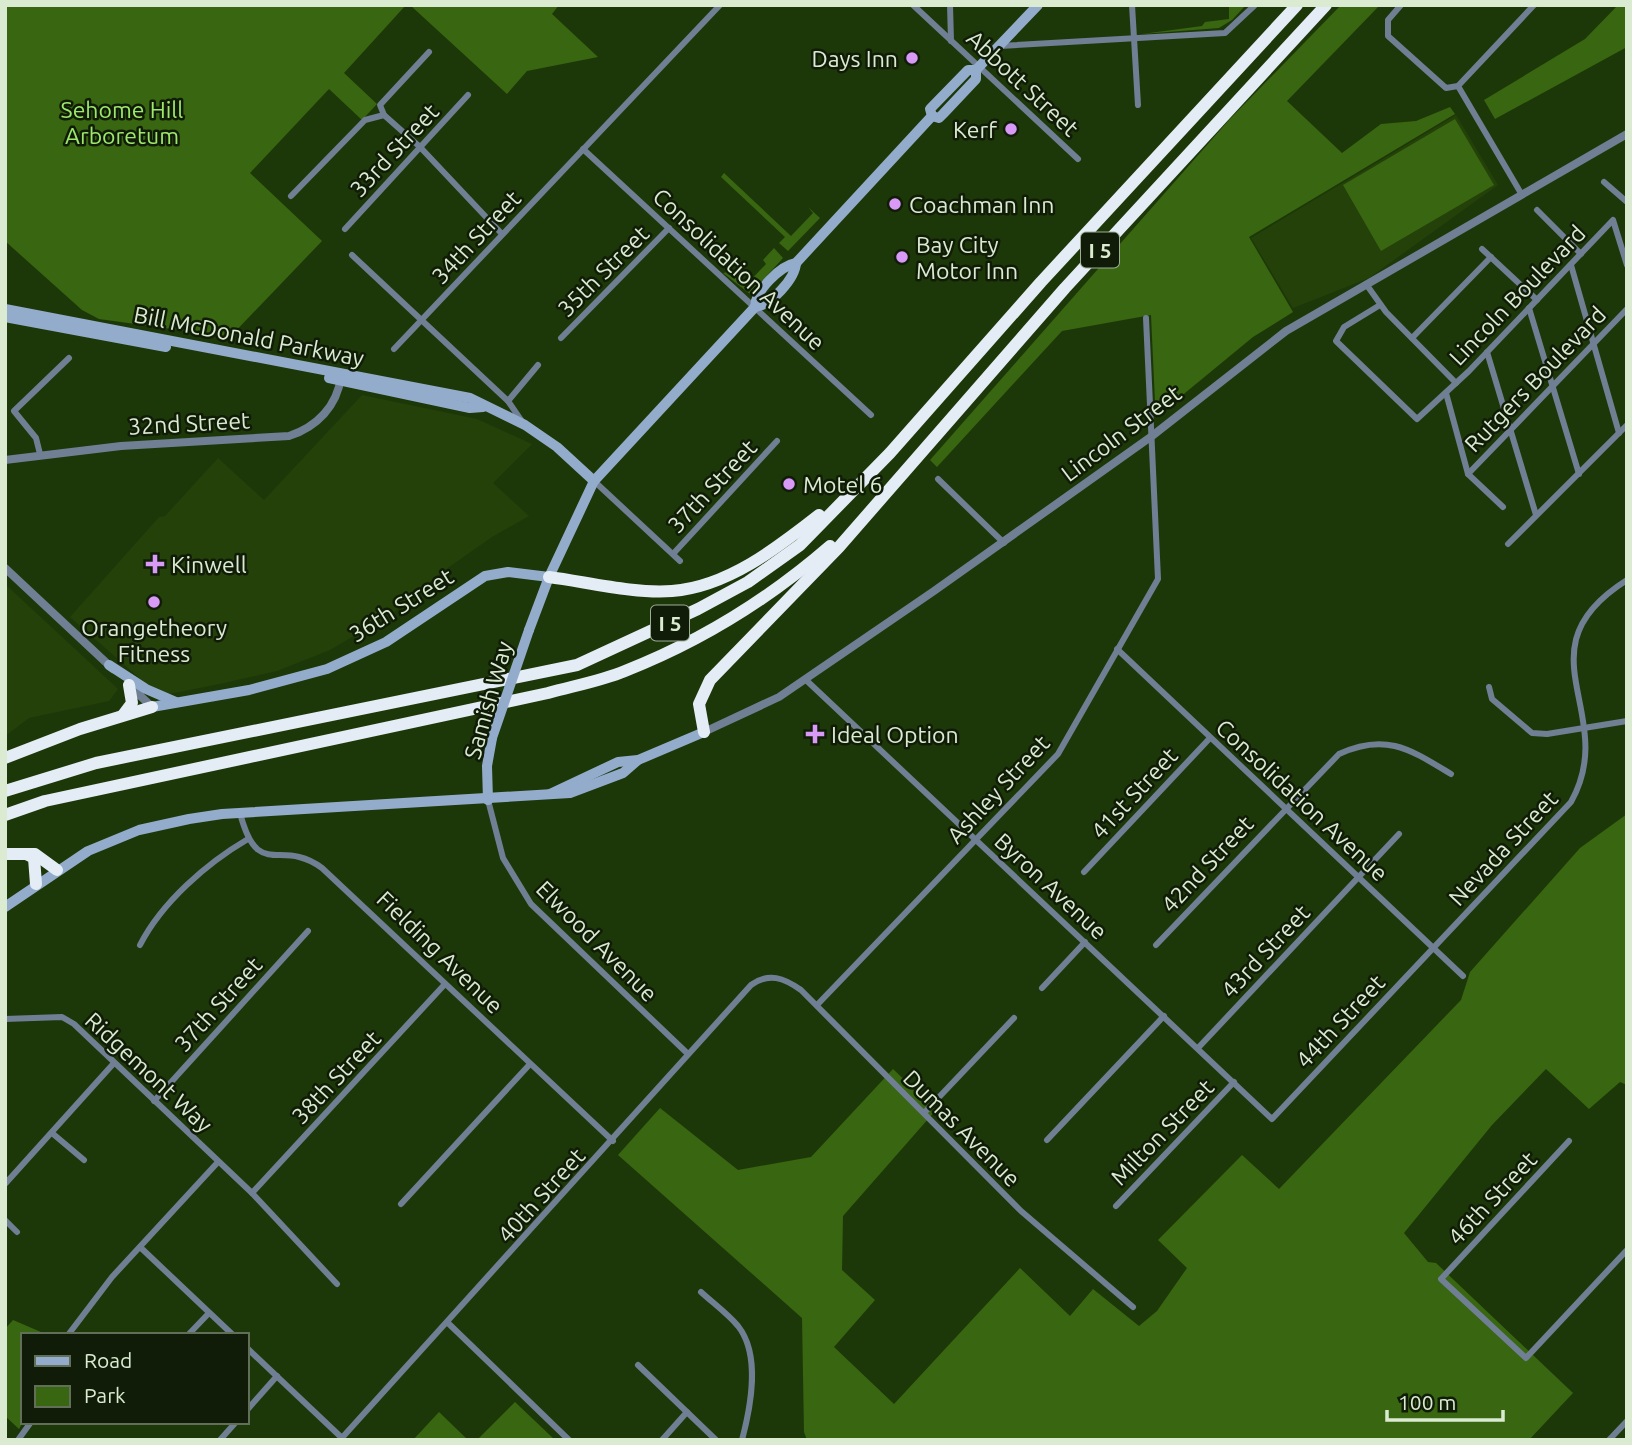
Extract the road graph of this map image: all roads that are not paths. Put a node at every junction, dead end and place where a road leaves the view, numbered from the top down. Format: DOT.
graph roads {
  1 [pos="720,5"];
  2 [pos="913,5"];
  3 [pos="950,5"];
  4 [pos="1038,5"];
  5 [pos="1132,5"];
  6 [pos="1255,5"];
  7 [pos="1297,5"];
  8 [pos="1326,5"];
  9 [pos="1401,5"];
  10 [pos="1534,5"];
  11 [pos="1134,38"];
  12 [pos="951,41"];
  13 [pos="1000,46"];
  14 [pos="429,52"];
  15 [pos="978,69"];
  16 [pos="1458,86"];
  17 [pos="468,95"];
  18 [pos="1138,105"];
  19 [pos="384,115"];
  20 [pos="1627,134"];
  21 [pos="420,147"];
  22 [pos="583,149"];
  23 [pos="1078,159"];
  24 [pos="1604,182"];
  25 [pos="1522,195"];
  26 [pos="292,197"];
  27 [pos="1627,202"];
  28 [pos="1537,209"];
  29 [pos="669,228"];
  30 [pos="345,229"];
  31 [pos="502,234"];
  32 [pos="1482,249"];
  33 [pos="1581,254"];
  34 [pos="352,255"];
  35 [pos="1491,257"];
  36 [pos="1570,265"];
  37 [pos="1627,265"];
  38 [pos="1366,284"];
  39 [pos="1537,300"];
  40 [pos="1380,304"];
  41 [pos="755,307"];
  42 [pos="1529,308"];
  43 [pos="5,309"];
  44 [pos="1627,309"];
  45 [pos="5,317"];
  46 [pos="1146,318"];
  47 [pos="422,320"];
  48 [pos="561,338"];
  49 [pos="1412,338"];
  50 [pos="1593,344"];
  51 [pos="394,349"];
  52 [pos="1488,352"];
  53 [pos="69,358"];
  54 [pos="538,365"];
  55 [pos="341,377"];
  56 [pos="1456,383"];
  57 [pos="1553,386"];
  58 [pos="1446,393"];
  59 [pos="508,401"];
  60 [pos="871,415"];
  61 [pos="525,425"];
  62 [pos="1627,425"];
  63 [pos="1510,430"];
  64 [pos="1619,433"];
  65 [pos="1152,436"];
  66 [pos="777,441"];
  67 [pos="890,453"];
  68 [pos="40,454"];
  69 [pos="5,460"];
  70 [pos="1468,474"];
  71 [pos="1579,474"];
  72 [pos="938,479"];
  73 [pos="594,481"];
  74 [pos="878,500"];
  75 [pos="1503,507"];
  76 [pos="1536,515"];
  77 [pos="1004,543"];
  78 [pos="1508,544"];
  79 [pos="673,554"];
  80 [pos="680,561"];
  81 [pos="5,568"];
  82 [pos="549,577"];
  83 [pos="1627,580"];
  84 [pos="1116,649"];
  85 [pos="109,666"];
  86 [pos="806,680"];
  87 [pos="129,685"];
  88 [pos="1489,687"];
  89 [pos="176,703"];
  90 [pos="152,707"];
  91 [pos="123,715"];
  92 [pos="1627,721"];
  93 [pos="1587,728"];
  94 [pos="704,732"];
  95 [pos="1210,738"];
  96 [pos="5,758"];
  97 [pos="1451,774"];
  98 [pos="5,791"];
  99 [pos="488,800"];
  100 [pos="1284,808"];
  101 [pos="240,813"];
  102 [pos="5,815"];
  103 [pos="1399,834"];
  104 [pos="248,839"];
  105 [pos="976,839"];
  106 [pos="26,853"];
  107 [pos="5,854"];
  108 [pos="57,870"];
  109 [pos="1084,872"];
  110 [pos="1358,878"];
  111 [pos="36,884"];
  112 [pos="5,907"];
  113 [pos="308,932"];
  114 [pos="1085,942"];
  115 [pos="140,945"];
  116 [pos="1156,945"];
  117 [pos="1433,948"];
  118 [pos="1463,976"];
  119 [pos="768,977"];
  120 [pos="445,984"];
  121 [pos="1042,988"];
  122 [pos="817,1005"];
  123 [pos="1164,1016"];
  124 [pos="1014,1018"];
  125 [pos="5,1019"];
  126 [pos="1198,1048"];
  127 [pos="688,1054"];
  128 [pos="114,1063"];
  129 [pos="530,1064"];
  130 [pos="1234,1082"];
  131 [pos="154,1101"];
  132 [pos="924,1113"];
  133 [pos="1272,1119"];
  134 [pos="52,1133"];
  135 [pos="1046,1140"];
  136 [pos="613,1141"];
  137 [pos="1569,1141"];
  138 [pos="84,1160"];
  139 [pos="218,1161"];
  140 [pos="5,1184"];
  141 [pos="252,1193"];
  142 [pos="401,1204"];
  143 [pos="1116,1206"];
  144 [pos="5,1220"];
  145 [pos="17,1232"];
  146 [pos="140,1247"];
  147 [pos="1627,1250"];
  148 [pos="337,1284"];
  149 [pos="701,1292"];
  150 [pos="1133,1307"];
  151 [pos="209,1313"];
  152 [pos="447,1322"];
  153 [pos="69,1333"];
  154 [pos="190,1333"];
  155 [pos="231,1333"];
  156 [pos="248,1349"];
  157 [pos="638,1365"];
  158 [pos="277,1376"];
  159 [pos="248,1409"];
  160 [pos="687,1412"];
  161 [pos="1627,1421"];
  162 [pos="30,1424"];
  163 [pos="234,1424"];
  164 [pos="341,1439"];
  165 [pos="18,1440"];
  166 [pos="220,1440"];
  167 [pos="569,1440"];
  168 [pos="662,1440"];
  169 [pos="716,1440"];
  170 [pos="742,1440"];
  171 [pos="1609,1440"];
  1 -- 22 [label="street, 34th Street"];
  2 -- 12 [label="street, Abbott Street"];
  3 -- 12 [label="street"];
  4 -- 13 [label="main road"];
  5 -- 11 [label="street"];
  6 -- 11 [label="street"];
  7 -- 67 [label="highway, I 5"];
  8 -- 74 [label="highway, I 5"];
  9 -- 16 [label="street"];
  10 -- 16 [label="street"];
  11 -- 13 [label="street"];
  11 -- 18 [label="street"];
  12 -- 15 [label="street, Abbott Street"];
  13 -- 15 [label="main road"];
  14 -- 19 [label="street"];
  15 -- 23 [label="street, Abbott Street"];
  15 -- 41 [label="main road, Samish Way"];
  16 -- 25 [label="street"];
  17 -- 21 [label="street, 33rd Street"];
  19 -- 21 [label="street"];
  19 -- 26 [label="street"];
  20 -- 25 [label="street, Lincoln Street"];
  21 -- 30 [label="street, 33rd Street"];
  21 -- 31 [label="street"];
  22 -- 29 [label="street, Consolidation Avenue"];
  22 -- 31 [label="street, 34th Street"];
  24 -- 27 [label="street"];
  25 -- 38 [label="street, Lincoln Street"];
  28 -- 33 [label="street"];
  29 -- 41 [label="street, Consolidation Avenue"];
  29 -- 48 [label="street, 35th Street"];
  31 -- 47 [label="street, 34th Street"];
  32 -- 35 [label="street"];
  33 -- 36 [label="street, Lincoln Boulevard"];
  33 -- 37 [label="street, Lincoln Boulevard"];
  34 -- 47 [label="street"];
  35 -- 39 [label="street"];
  35 -- 49 [label="street"];
  36 -- 39 [label="street, Lincoln Boulevard"];
  36 -- 50 [label="street"];
  38 -- 40 [label="street"];
  38 -- 65 [label="street, Lincoln Street"];
  39 -- 42 [label="street, Lincoln Boulevard"];
  40 -- 49 [label="street"];
  40 -- 58 [label="street, Lincoln Boulevard"];
  41 -- 60 [label="street, Consolidation Avenue"];
  41 -- 73 [label="main road, Samish Way"];
  42 -- 52 [label="street, Lincoln Boulevard"];
  42 -- 57 [label="street"];
  43 -- 55 [label="main road, Bill McDonald Parkway"];
  44 -- 50 [label="street, Rutgers Boulevard"];
  45 -- 55 [label="main road, Bill McDonald Parkway"];
  46 -- 65 [label="street"];
  47 -- 51 [label="street, 34th Street"];
  47 -- 59 [label="street"];
  49 -- 56 [label="street"];
  50 -- 57 [label="street, Rutgers Boulevard"];
  50 -- 64 [label="street"];
  52 -- 56 [label="street, Lincoln Boulevard"];
  52 -- 63 [label="street"];
  53 -- 68 [label="street"];
  54 -- 59 [label="street"];
  55 -- 61 [label="main road, Bill McDonald Parkway"];
  55 -- 68 [label="street, 32nd Street"];
  56 -- 58 [label="street, Lincoln Boulevard"];
  57 -- 63 [label="street, Rutgers Boulevard"];
  57 -- 71 [label="street"];
  58 -- 70 [label="street"];
  59 -- 61 [label="street"];
  61 -- 73 [label="main road, Bill McDonald Parkway"];
  62 -- 64 [label="street"];
  63 -- 70 [label="street, Rutgers Boulevard"];
  63 -- 76 [label="street"];
  64 -- 71 [label="street"];
  65 -- 77 [label="street, Lincoln Street"];
  65 -- 84 [label="street, Ashley Street"];
  66 -- 79 [label="street, 37th Street"];
  67 -- 82 [label="highway"];
  67 -- 98 [label="highway, I 5"];
  68 -- 69 [label="street, 32nd Street"];
  70 -- 75 [label="street"];
  71 -- 76 [label="street"];
  72 -- 77 [label="street"];
  73 -- 79 [label="street, Bill McDonald Parkway"];
  73 -- 82 [label="main road, Samish Way"];
  74 -- 94 [label="highway"];
  74 -- 102 [label="highway, I 5"];
  76 -- 78 [label="street"];
  77 -- 86 [label="street, Lincoln Street"];
  79 -- 80 [label="street, Bill McDonald Parkway"];
  81 -- 85 [label="street"];
  82 -- 89 [label="main road, 36th Street"];
  82 -- 99 [label="main road, Samish Way, bridge"];
  83 -- 93 [label="street, Nevada Street"];
  84 -- 95 [label="street, Consolidation Avenue"];
  84 -- 105 [label="street, Ashley Street"];
  85 -- 87 [label="street"];
  85 -- 89 [label="main road"];
  86 -- 94 [label="street, Lincoln Street"];
  86 -- 105 [label="street, Byron Avenue"];
  87 -- 90 [label="street"];
  87 -- 91 [label="highway"];
  88 -- 93 [label="street"];
  89 -- 90 [label="main road, 36th Street"];
  90 -- 91 [label="highway"];
  91 -- 96 [label="highway"];
  92 -- 93 [label="street"];
  93 -- 117 [label="street, Nevada Street"];
  94 -- 99 [label="main road, Lincoln Street"];
  95 -- 100 [label="street, Consolidation Avenue"];
  95 -- 109 [label="street, 41st Street"];
  97 -- 100 [label="street, 42nd Street"];
  99 -- 101 [label="main road"];
  99 -- 127 [label="street, Elwood Avenue"];
  100 -- 110 [label="street, Consolidation Avenue"];
  100 -- 116 [label="street, 42nd Street"];
  101 -- 104 [label="street"];
  101 -- 108 [label="main road"];
  103 -- 110 [label="street, 43rd Street"];
  104 -- 115 [label="street"];
  104 -- 120 [label="street, Fielding Avenue"];
  105 -- 114 [label="street, Byron Avenue"];
  105 -- 122 [label="street, Ashley Street"];
  106 -- 107 [label="highway"];
  106 -- 108 [label="highway"];
  106 -- 111 [label="highway"];
  108 -- 111 [label="main road"];
  110 -- 117 [label="street, Consolidation Avenue"];
  110 -- 126 [label="street, 43rd Street"];
  111 -- 112 [label="main road"];
  113 -- 131 [label="street, 37th Street"];
  114 -- 121 [label="street"];
  114 -- 123 [label="street, Byron Avenue"];
  117 -- 118 [label="street, Consolidation Avenue"];
  117 -- 133 [label="street, 44th Street"];
  119 -- 122 [label="street, Dumas Avenue"];
  119 -- 127 [label="street, 40th Street"];
  120 -- 129 [label="street, Fielding Avenue"];
  120 -- 141 [label="street, 38th Street"];
  122 -- 132 [label="street, Dumas Avenue"];
  123 -- 126 [label="street, Byron Avenue"];
  123 -- 135 [label="street"];
  124 -- 132 [label="street"];
  125 -- 128 [label="street, Ridgemont Way"];
  126 -- 130 [label="street, Byron Avenue"];
  127 -- 136 [label="street, 40th Street"];
  128 -- 131 [label="street, Ridgemont Way"];
  128 -- 134 [label="street"];
  129 -- 136 [label="street, Fielding Avenue"];
  129 -- 142 [label="street"];
  130 -- 133 [label="street, Byron Avenue"];
  130 -- 143 [label="street, Milton Street"];
  131 -- 139 [label="street, Ridgemont Way"];
  132 -- 150 [label="street, Dumas Avenue"];
  134 -- 138 [label="street"];
  134 -- 140 [label="street"];
  136 -- 152 [label="street, 40th Street"];
  137 -- 147 [label="street, 46th Street"];
  139 -- 141 [label="street, Ridgemont Way"];
  139 -- 146 [label="street"];
  141 -- 148 [label="street, Ridgemont Way"];
  144 -- 145 [label="street"];
  146 -- 151 [label="street"];
  146 -- 153 [label="street"];
  149 -- 170 [label="street"];
  151 -- 154 [label="street"];
  151 -- 155 [label="street"];
  152 -- 164 [label="street, 40th Street"];
  152 -- 167 [label="street"];
  156 -- 158 [label="street"];
  157 -- 160 [label="street"];
  158 -- 159 [label="street"];
  158 -- 164 [label="street"];
  160 -- 168 [label="street"];
  160 -- 169 [label="street"];
  161 -- 171 [label="street"];
  162 -- 165 [label="street"];
  163 -- 166 [label="street"];
}
